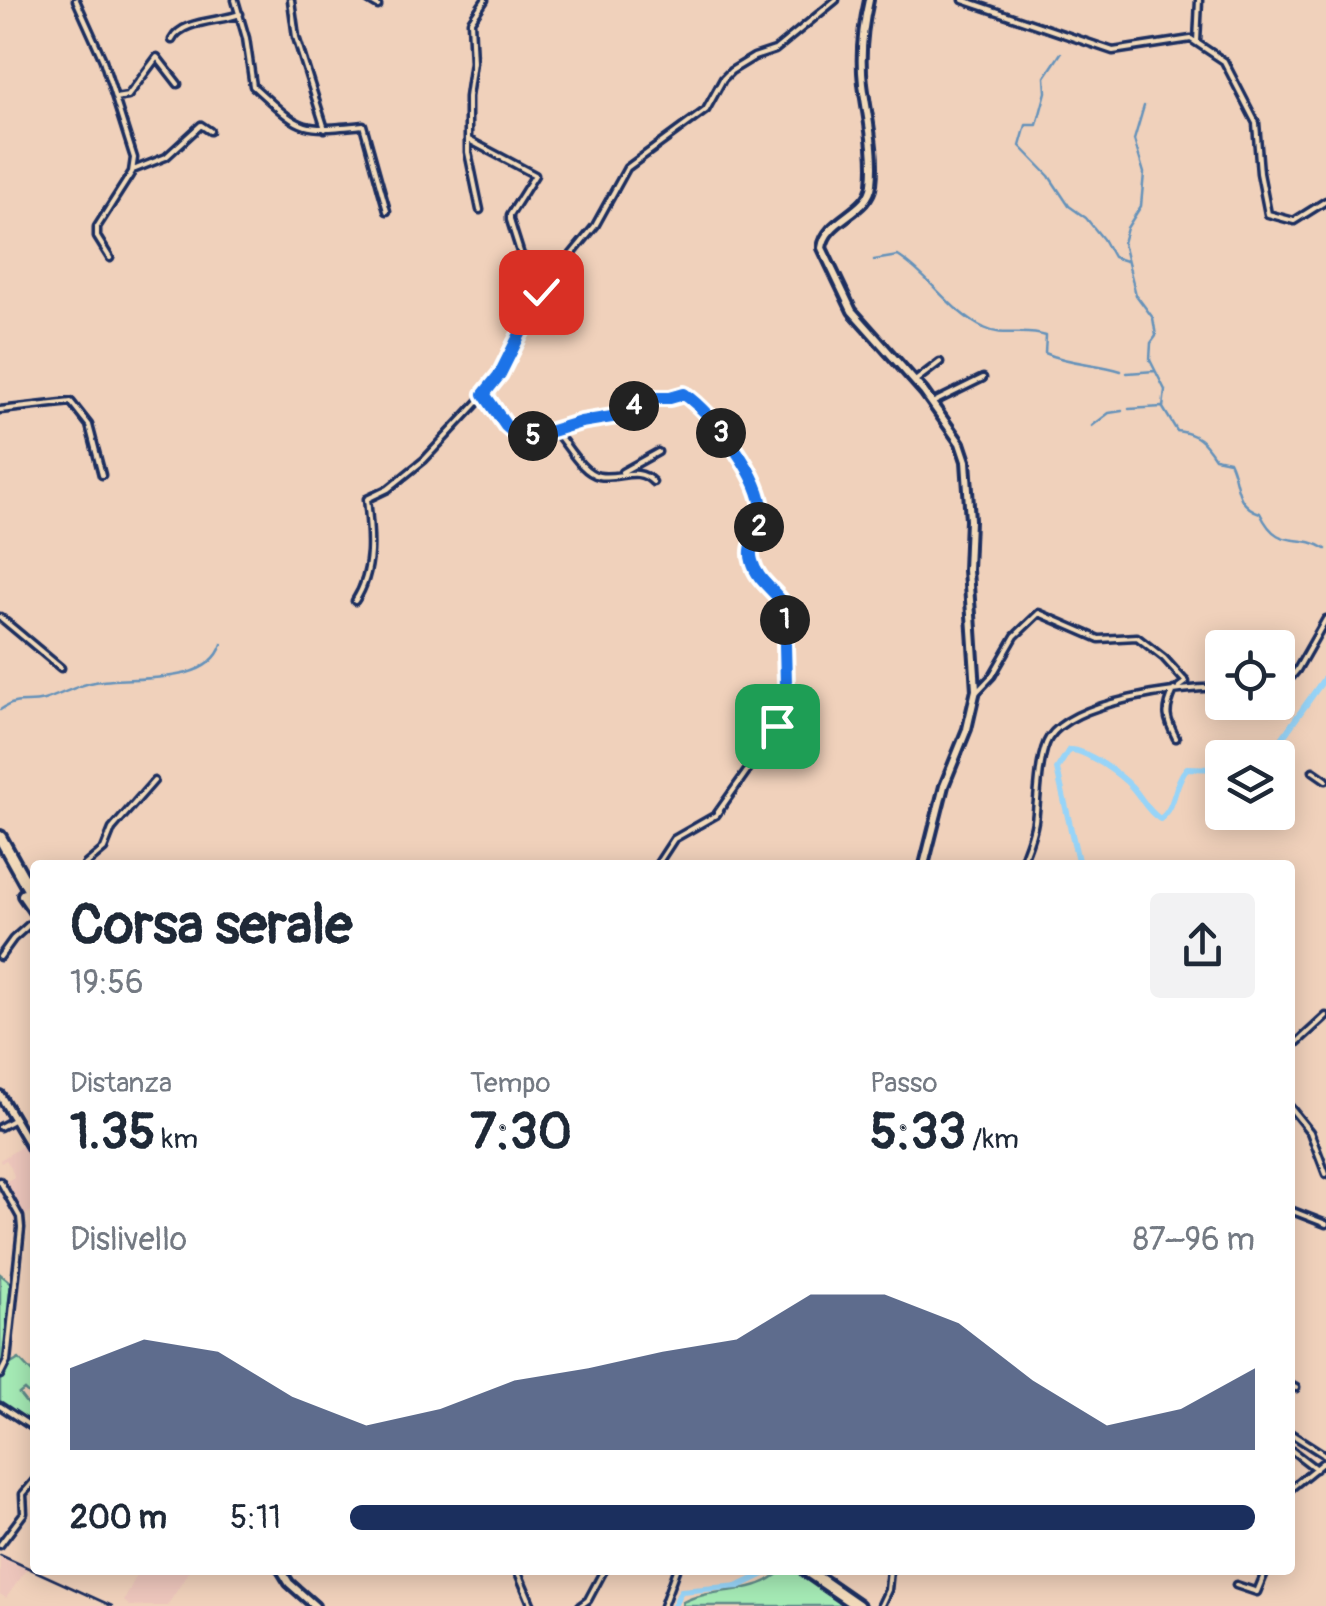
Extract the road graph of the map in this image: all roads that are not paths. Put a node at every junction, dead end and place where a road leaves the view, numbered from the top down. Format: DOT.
graph roads {
  1 [pos="76,0"];
  2 [pos="234,0"];
  3 [pos="291,0"];
  4 [pos="370,0"];
  5 [pos="485,0"];
  6 [pos="836,0"];
  7 [pos="869,0"];
  8 [pos="963,0"];
  9 [pos="1198,0"];
  10 [pos="378,6"];
  11 [pos="240,14"];
  12 [pos="172,40"];
  13 [pos="1197,42"];
  14 [pos="178,84"];
  15 [pos="114,98"];
  16 [pos="324,130"];
  17 [pos="210,132"];
  18 [pos="469,140"];
  19 [pos="133,170"];
  20 [pos="1326,202"];
  21 [pos="480,210"];
  22 [pos="387,211"];
  23 [pos="110,258"];
  24 [pos="554,280"];
  25 [pos="940,362"];
  26 [pos="984,378"];
  27 [pos="915,381"];
  28 [pos="484,394"];
  29 [pos="932,403"];
  30 [pos="0,410"];
  31 [pos="554,430"];
  32 [pos="658,452"];
  33 [pos="618,474"];
  34 [pos="102,475"];
  35 [pos="654,482"];
  36 [pos="356,600"];
  37 [pos="0,617"];
  38 [pos="1326,619"];
  39 [pos="61,668"];
  40 [pos="1295,672"];
  41 [pos="1205,688"];
  42 [pos="1176,690"];
  43 [pos="975,694"];
  44 [pos="1176,738"];
  45 [pos="1312,771"];
  46 [pos="1326,780"];
  47 [pos="154,781"];
  48 [pos="0,837"];
  49 [pos="0,850"];
  50 [pos="91,860"];
  51 [pos="661,860"];
  52 [pos="925,860"];
  53 [pos="1022,860"];
  54 [pos="30,891"];
  55 [pos="30,908"];
  56 [pos="30,920"];
  57 [pos="0,958"];
  58 [pos="1326,1016"];
  59 [pos="1295,1044"];
  60 [pos="0,1094"];
  61 [pos="1295,1114"];
  62 [pos="14,1119"];
  63 [pos="0,1127"];
  64 [pos="30,1146"];
  65 [pos="1318,1152"];
  66 [pos="1326,1158"];
  67 [pos="1326,1174"];
  68 [pos="0,1181"];
  69 [pos="1295,1212"];
  70 [pos="1326,1224"];
  71 [pos="0,1375"];
  72 [pos="0,1406"];
  73 [pos="30,1426"];
  74 [pos="1295,1436"];
  75 [pos="1295,1452"];
  76 [pos="1326,1458"];
  77 [pos="1316,1469"];
  78 [pos="1295,1483"];
  79 [pos="30,1486"];
  80 [pos="0,1545"];
  81 [pos="284,1575"];
  82 [pos="520,1575"];
  83 [pos="601,1575"];
  84 [pos="674,1575"];
  85 [pos="816,1575"];
  86 [pos="821,1575"];
  87 [pos="890,1575"];
  88 [pos="1264,1575"];
  89 [pos="826,1580"];
  90 [pos="1236,1585"];
  91 [pos="882,1605"];
  92 [pos="315,1606"];
  93 [pos="532,1606"];
  94 [pos="580,1606"];
  95 [pos="664,1606"];
  96 [pos="858,1606"];
  97 [pos="869,1606"];
  1 -- 15 [label="street"];
  2 -- 11 [label="street"];
  3 -- 16 [label="street"];
  4 -- 10 [label="street"];
  5 -- 18 [label="street"];
  6 -- 24 [label="street"];
  7 -- 27 [label="street"];
  8 -- 13 [label="street"];
  9 -- 13 [label="street"];
  11 -- 12 [label="street"];
  11 -- 16 [label="street"];
  13 -- 20 [label="street"];
  14 -- 15 [label="street"];
  15 -- 19 [label="street"];
  16 -- 22 [label="street"];
  17 -- 19 [label="street"];
  18 -- 21 [label="street"];
  18 -- 24 [label="street"];
  19 -- 23 [label="street"];
  24 -- 28 [label="street"];
  25 -- 27 [label="street"];
  26 -- 29 [label="street"];
  27 -- 29 [label="street"];
  28 -- 31 [label="street"];
  28 -- 36 [label="street"];
  29 -- 43 [label="street"];
  30 -- 34 [label="street"];
  31 -- 33 [label="street"];
  31 -- 51 [label="street"];
  32 -- 33 [label="street"];
  33 -- 35 [label="street"];
  37 -- 39 [label="street"];
  38 -- 40 [label="street"];
  41 -- 42 [label="street"];
  42 -- 43 [label="street"];
  42 -- 44 [label="street"];
  42 -- 53 [label="street"];
  43 -- 52 [label="street"];
  45 -- 46 [label="street"];
  47 -- 50 [label="street"];
  48 -- 54 [label="highway"];
  49 -- 55 [label="highway"];
  56 -- 57 [label="street"];
  58 -- 59 [label="street"];
  60 -- 62 [label="street"];
  61 -- 65 [label="street"];
  62 -- 63 [label="street"];
  62 -- 64 [label="street"];
  65 -- 66 [label="street"];
  65 -- 67 [label="street"];
  68 -- 71 [label="street"];
  69 -- 70 [label="street"];
  72 -- 73 [label="street"];
  74 -- 76 [label="street"];
  75 -- 77 [label="street"];
  76 -- 77 [label="street"];
  77 -- 78 [label="street"];
  79 -- 80 [label="street"];
  81 -- 92 [label="street"];
  82 -- 93 [label="street"];
  83 -- 94 [label="street"];
  84 -- 95 [label="street"];
  85 -- 89 [label="highway"];
  86 -- 89 [label="highway"];
  87 -- 91 [label="street"];
  88 -- 90 [label="street"];
  89 -- 96 [label="highway"];
  89 -- 97 [label="highway"];
}
